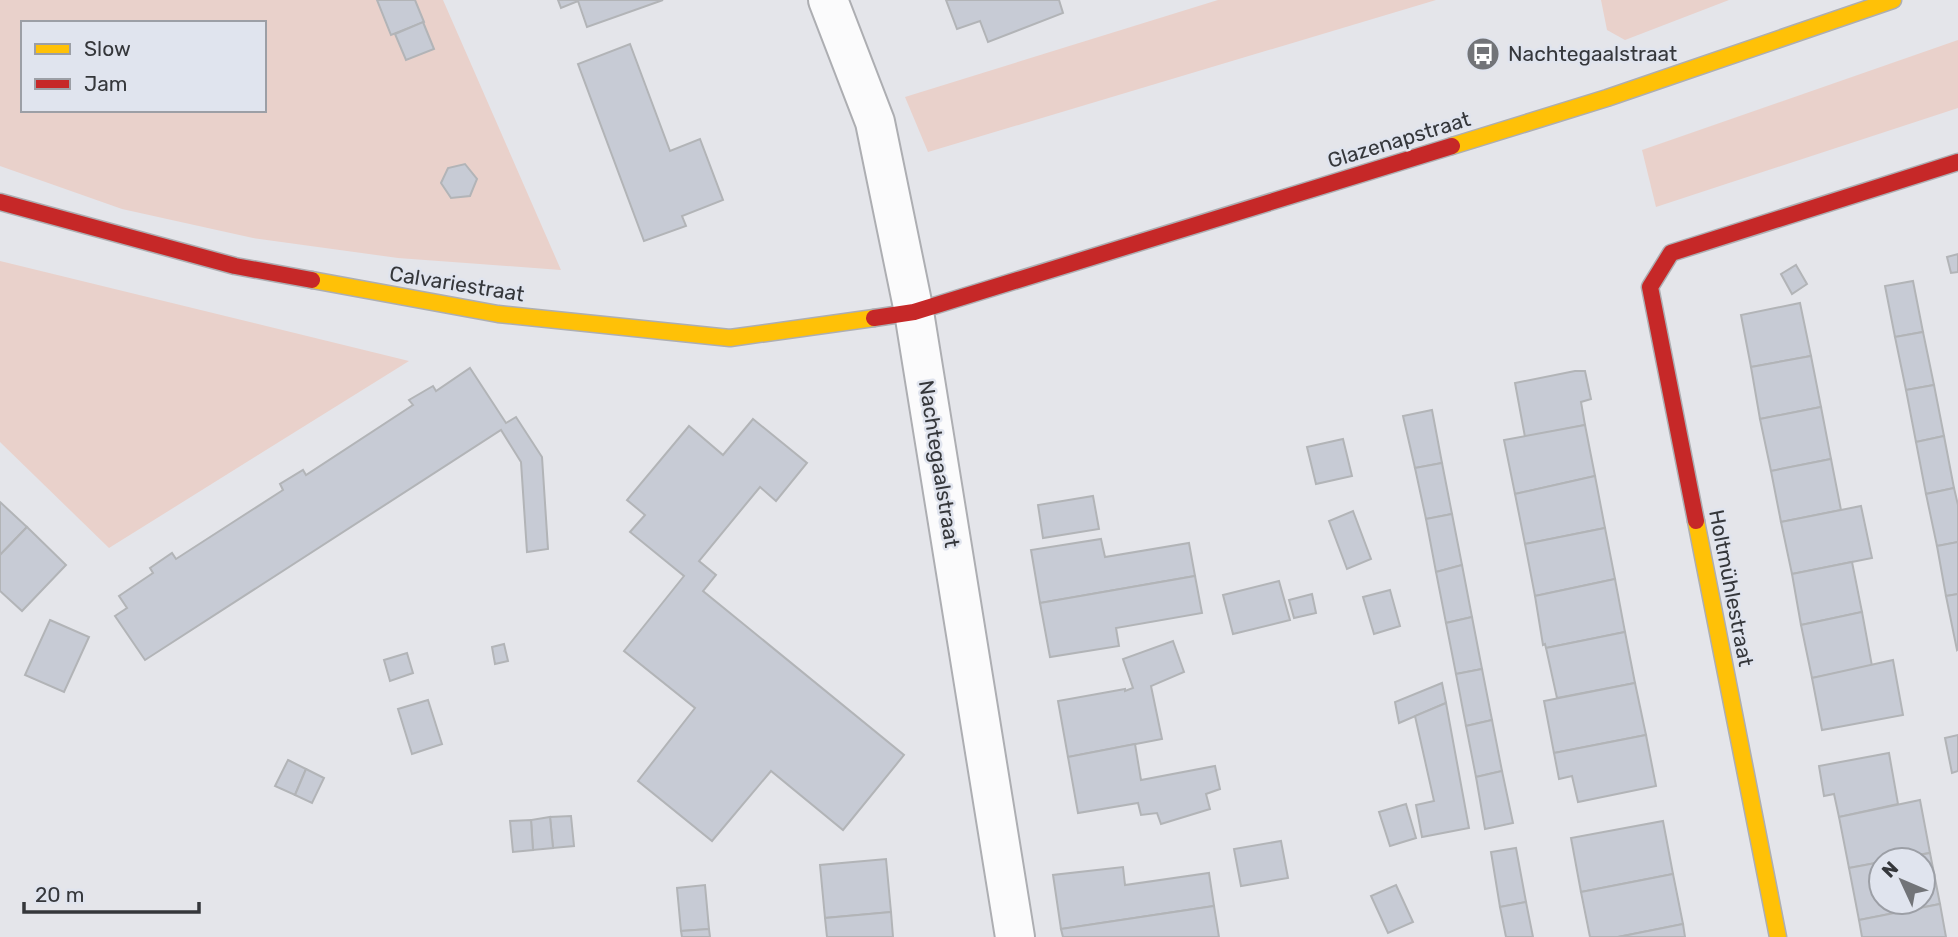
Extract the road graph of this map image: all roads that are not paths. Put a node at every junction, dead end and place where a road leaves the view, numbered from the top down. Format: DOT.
graph roads {
  1 [pos="828,0"];
  2 [pos="1892,0"];
  3 [pos="1958,162"];
  4 [pos="0,202"];
  5 [pos="914,312"];
  6 [pos="1015,937"];
  7 [pos="1778,937"];
  1 -- 5 [label="street, Nachtegaalstraat"];
  2 -- 5 [label="street, Glazenapstraat"];
  3 -- 7 [label="street, Holtmühlestraat"];
  4 -- 5 [label="street, Calvariestraat"];
  5 -- 6 [label="street, Nachtegaalstraat"];
}
